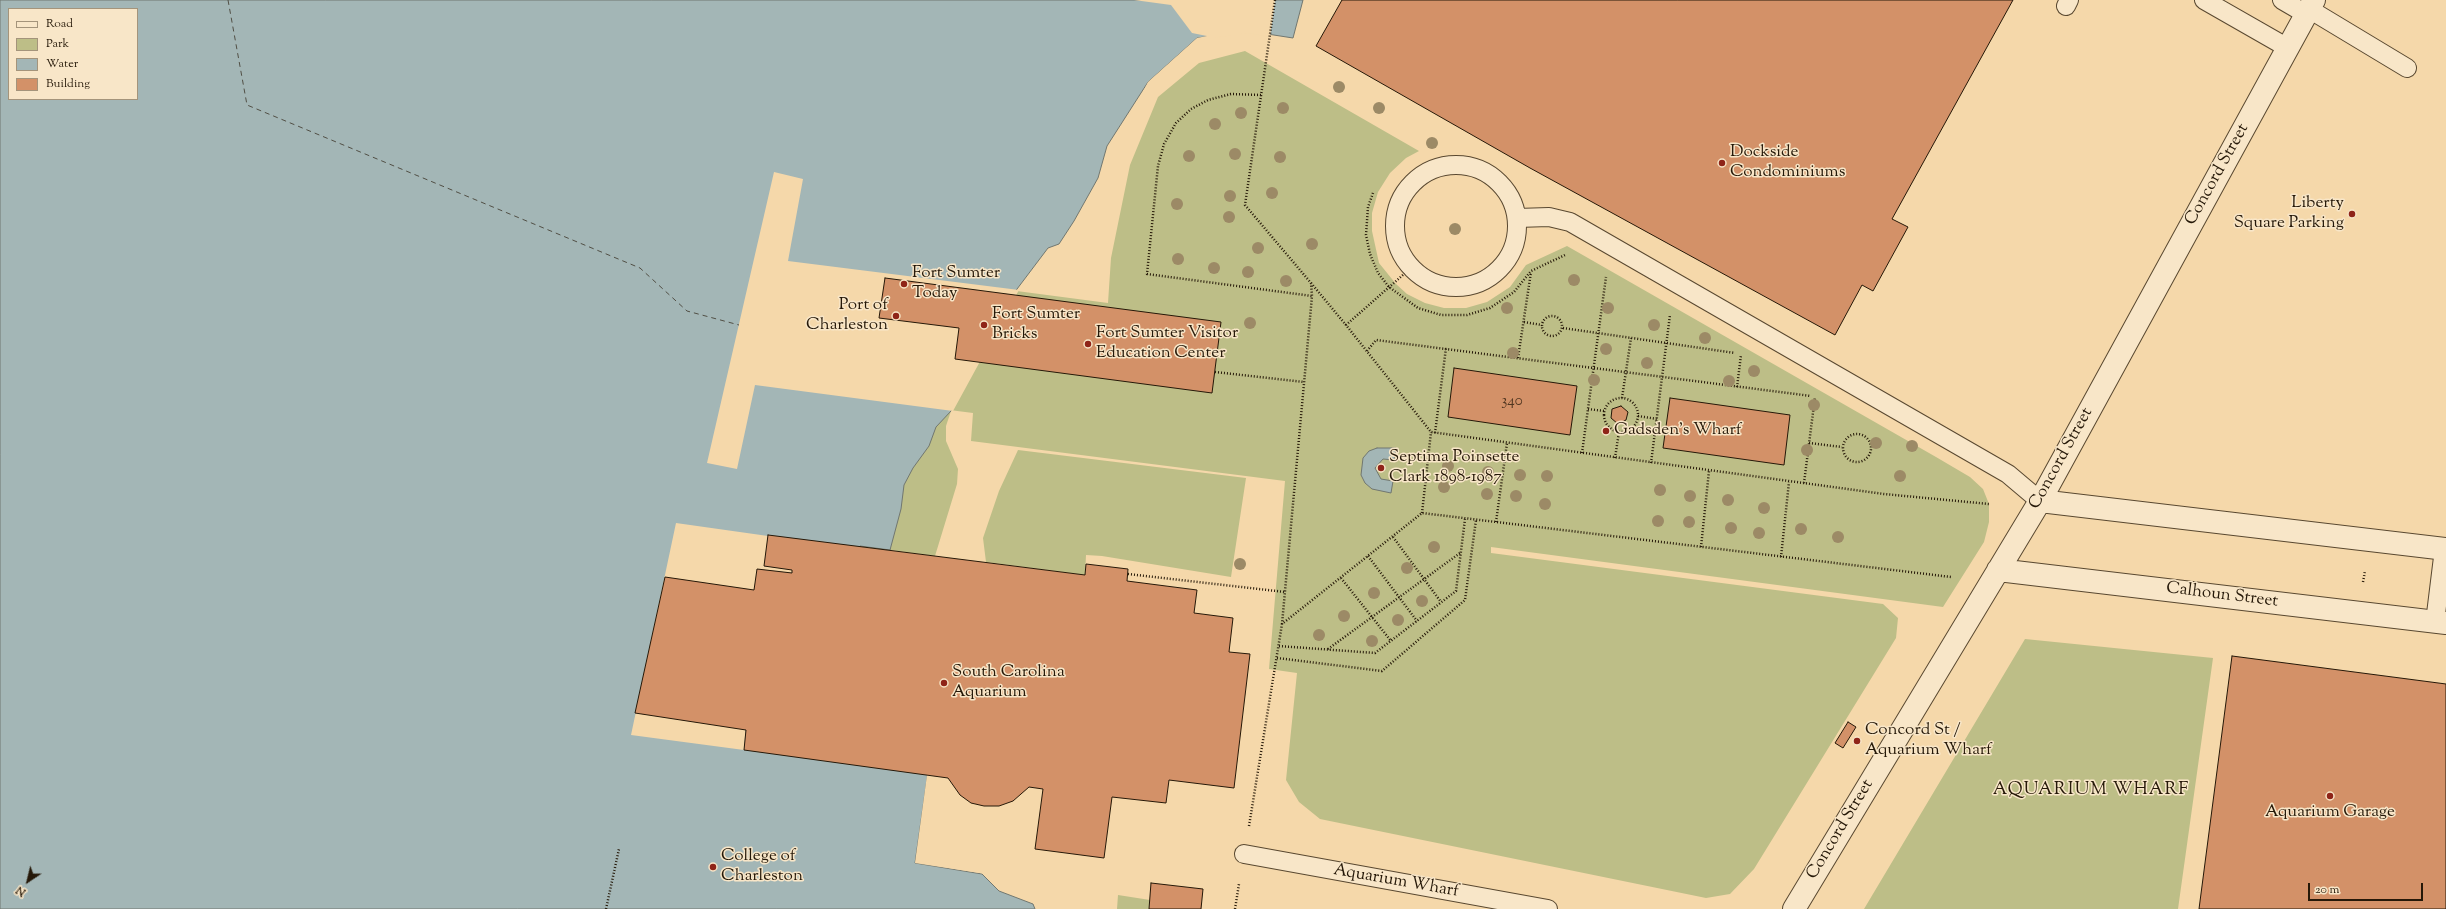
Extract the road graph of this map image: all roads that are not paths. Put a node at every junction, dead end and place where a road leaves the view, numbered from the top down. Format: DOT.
graph roads {
  1 [pos="2204,0"];
  2 [pos="2282,0"];
  3 [pos="2310,8"];
  4 [pos="2288,48"];
  5 [pos="2407,68"];
  6 [pos="1517,218"];
  7 [pos="2040,501"];
  8 [pos="2445,549"];
  9 [pos="1998,570"];
  10 [pos="2440,622"];
  11 [pos="1244,854"];
  12 [pos="1548,909"];
  13 [pos="1794,909"];
  1 -- 4 [label="lane"];
  2 -- 3 [label="lane"];
  3 -- 4 [label="street, Concord Street"];
  3 -- 5 [label="lane"];
  4 -- 7 [label="street, Concord Street"];
  6 -- 6 [label="lane"];
  6 -- 7 [label="lane"];
  7 -- 8 [label="street"];
  7 -- 9 [label="street, Concord Street"];
  8 -- 10 [label="lane"];
  9 -- 10 [label="street, Calhoun Street"];
  9 -- 13 [label="street, Concord Street"];
  11 -- 12 [label="lane, Aquarium Wharf"];
}
